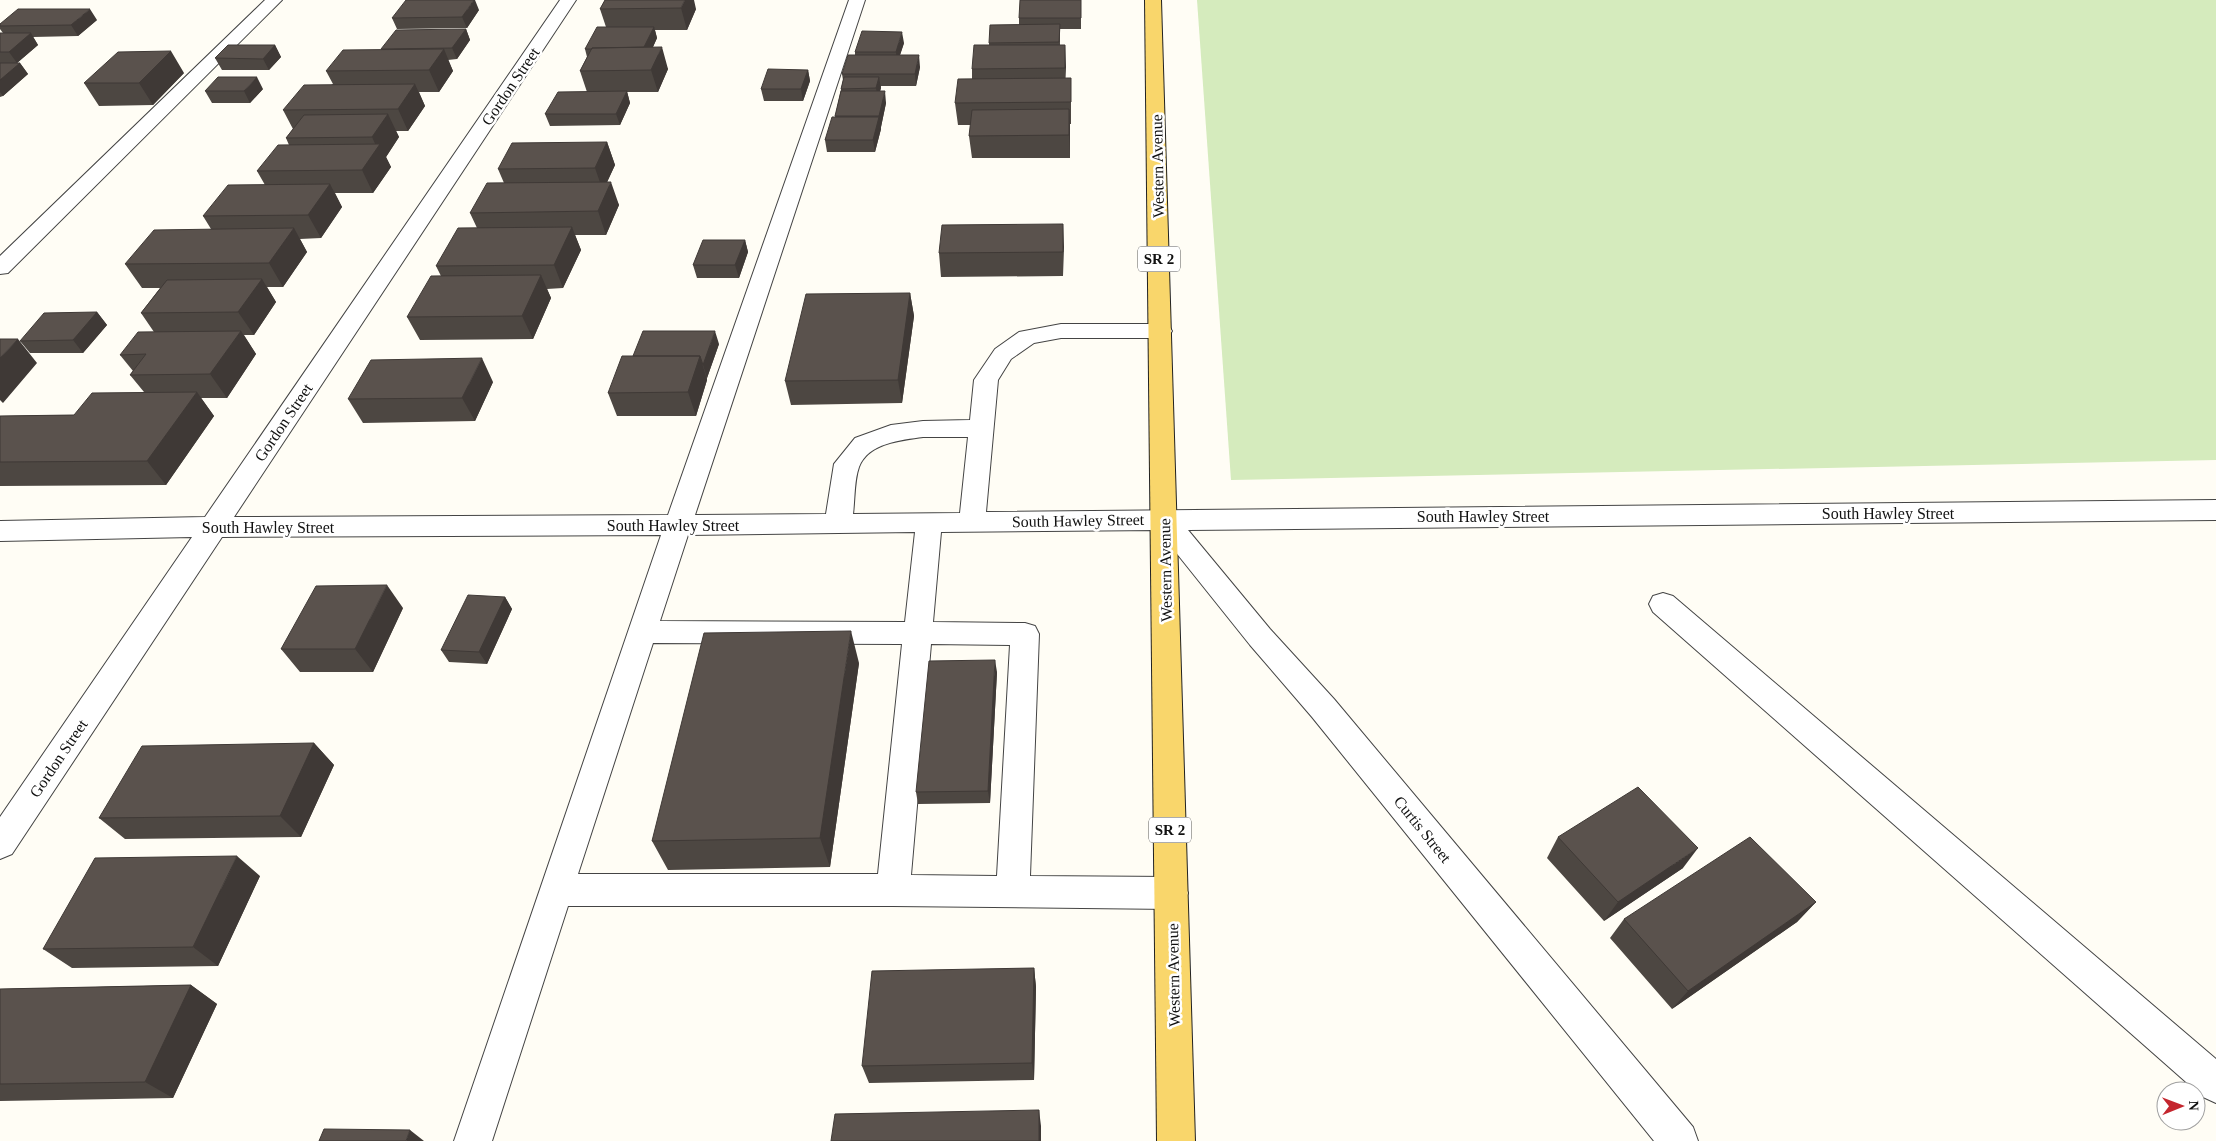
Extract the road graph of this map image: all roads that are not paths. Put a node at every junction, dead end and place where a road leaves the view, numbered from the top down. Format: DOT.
graph roads {
  1 [pos="274,0"];
  2 [pos="568,0"];
  3 [pos="857,0"];
  4 [pos="1153,0"];
  5 [pos="0,268"];
  6 [pos="1161,331"];
  7 [pos="981,428"];
  8 [pos="2216,510"];
  9 [pos="1164,519"];
  10 [pos="972,521"];
  11 [pos="929,522"];
  12 [pos="838,523"];
  13 [pos="678,525"];
  14 [pos="212,527"];
  15 [pos="0,531"];
  16 [pos="1663,604"];
  17 [pos="642,632"];
  18 [pos="918,633"];
  19 [pos="0,844"];
  20 [pos="556,890"];
  21 [pos="893,890"];
  22 [pos="1013,892"];
  23 [pos="1171,893"];
  24 [pos="2216,1084"];
  25 [pos="473,1141"];
  26 [pos="1176,1141"];
  27 [pos="1678,1141"];
  1 -- 5 [label="street"];
  2 -- 14 [label="street, Gordon Street"];
  3 -- 13 [label="street"];
  4 -- 6 [label="main road, Western Avenue / SR 2"];
  6 -- 7 [label="street"];
  6 -- 9 [label="main road, Western Avenue / SR 2"];
  7 -- 10 [label="street"];
  7 -- 12 [label="street"];
  8 -- 9 [label="street, South Hawley Street"];
  9 -- 10 [label="street, South Hawley Street"];
  9 -- 23 [label="main road, Western Avenue / SR 2"];
  9 -- 27 [label="street, Curtis Street"];
  10 -- 11 [label="street, South Hawley Street"];
  11 -- 12 [label="street, South Hawley Street"];
  11 -- 18 [label="street"];
  12 -- 13 [label="street, South Hawley Street"];
  13 -- 14 [label="street, South Hawley Street"];
  13 -- 17 [label="street"];
  14 -- 15 [label="street, South Hawley Street"];
  14 -- 19 [label="street, Gordon Street"];
  16 -- 24 [label="street"];
  17 -- 18 [label="street"];
  17 -- 20 [label="street"];
  18 -- 21 [label="street"];
  18 -- 22 [label="street"];
  20 -- 21 [label="street"];
  20 -- 25 [label="street"];
  21 -- 22 [label="street"];
  22 -- 23 [label="street"];
  23 -- 26 [label="main road, Western Avenue / SR 2"];
}
